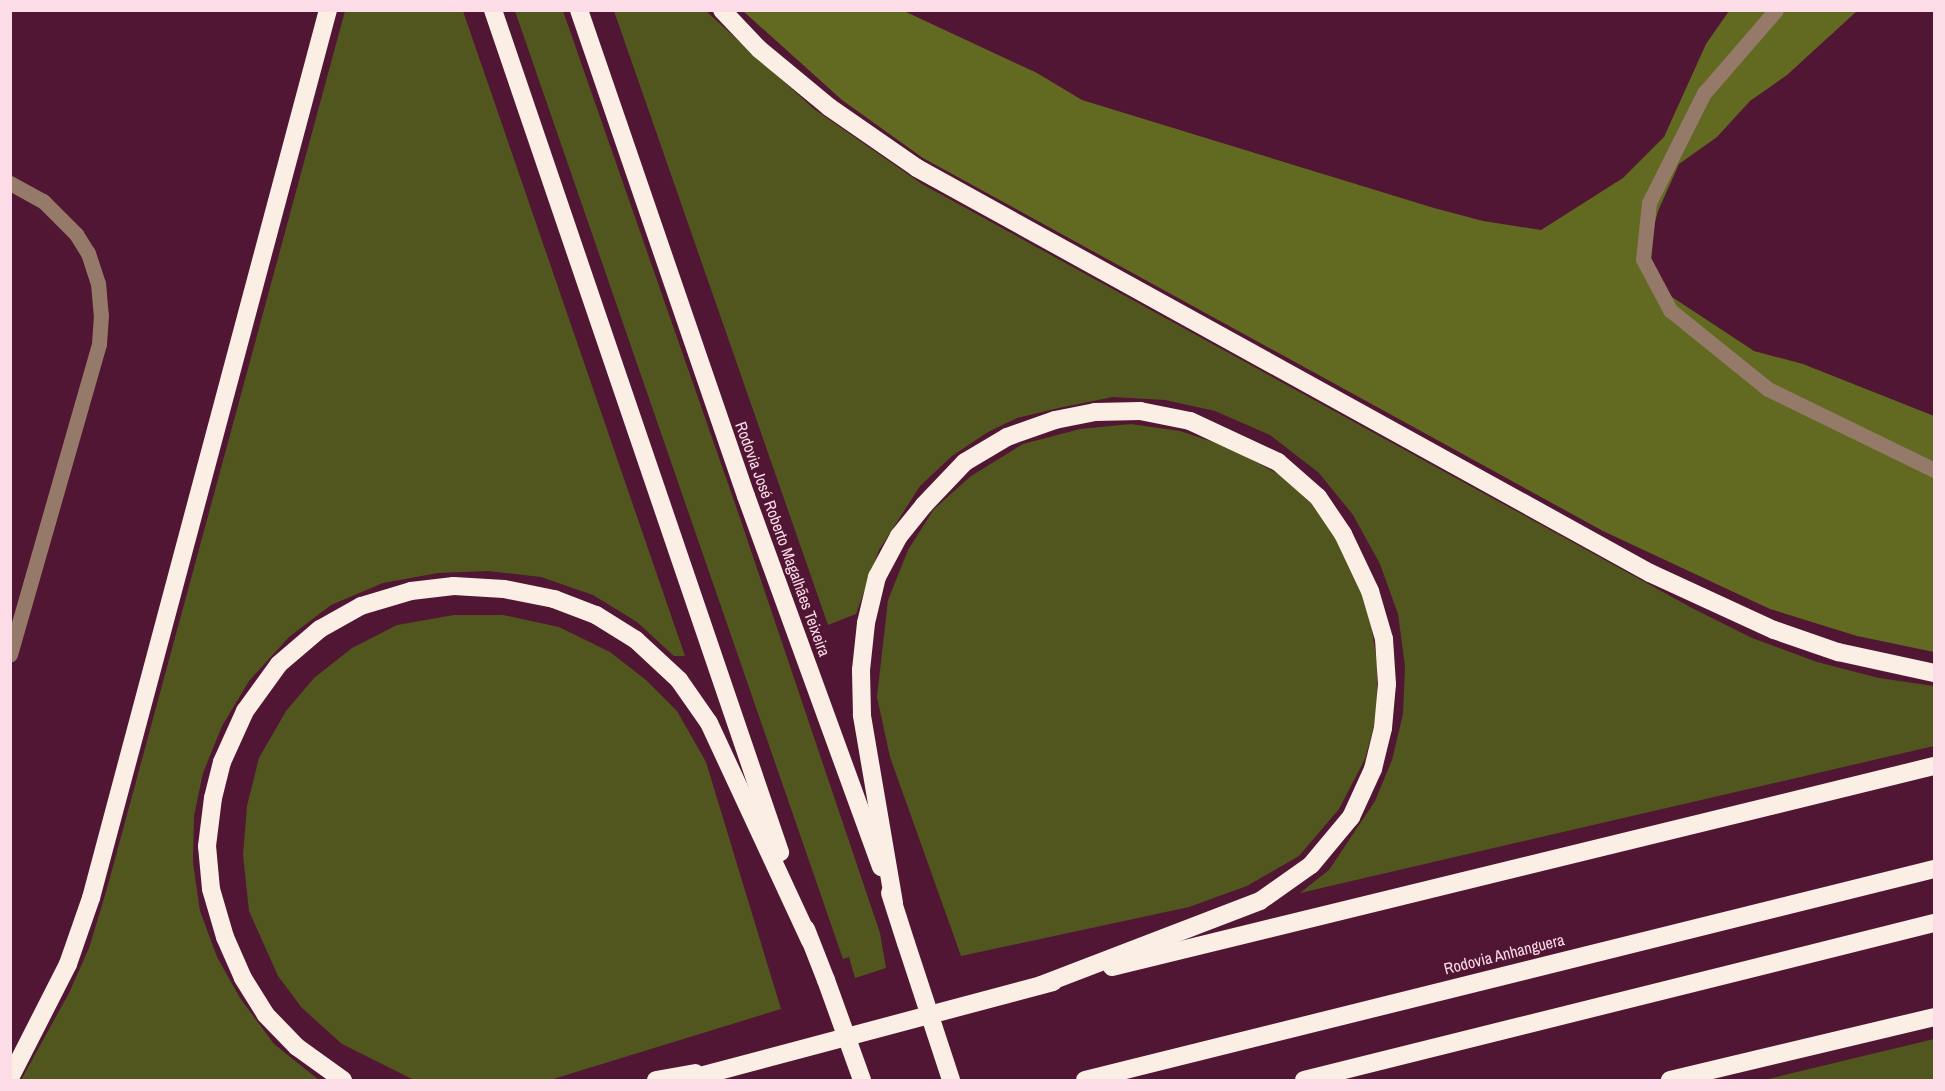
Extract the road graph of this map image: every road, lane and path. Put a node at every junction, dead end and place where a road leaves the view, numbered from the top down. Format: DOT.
graph roads {
  1 [pos="328,10"];
  2 [pos="493,10"];
  3 [pos="579,10"];
  4 [pos="722,10"];
  5 [pos="1776,10"];
  6 [pos="10,183"];
  7 [pos="1935,470"];
  8 [pos="10,654"];
  9 [pos="1935,673"];
  10 [pos="1935,766"];
  11 [pos="1935,869"];
  12 [pos="894,903"];
  13 [pos="1935,923"];
  14 [pos="810,941"];
  15 [pos="1041,985"];
  16 [pos="1935,1017"];
  17 [pos="738,1064"];
  18 [pos="10,1078"];
  19 [pos="343,1080"];
  20 [pos="656,1080"];
  21 [pos="685,1080"];
  22 [pos="862,1080"];
  23 [pos="951,1080"];
  24 [pos="1085,1080"];
  25 [pos="1304,1080"];
  26 [pos="1670,1080"];
  1 -- 18 [label="highway"];
  2 -- 14 [label="highway"];
  3 -- 12 [label="highway, Rodovia José Roberto Magalhães Teixeira"];
  4 -- 9 [label="highway"];
  5 -- 7 [label="street"];
  6 -- 8 [label="street"];
  10 -- 15 [label="highway"];
  11 -- 24 [label="highway, Rodovia Anhanguera"];
  12 -- 15 [label="highway"];
  12 -- 23 [label="highway, Rodovia José Roberto Magalhães Teixeira, bridge"];
  13 -- 25 [label="highway"];
  14 -- 19 [label="highway"];
  14 -- 22 [label="highway, bridge"];
  15 -- 17 [label="highway"];
  16 -- 26 [label="highway"];
  17 -- 20 [label="highway"];
  17 -- 21 [label="highway"];
}
